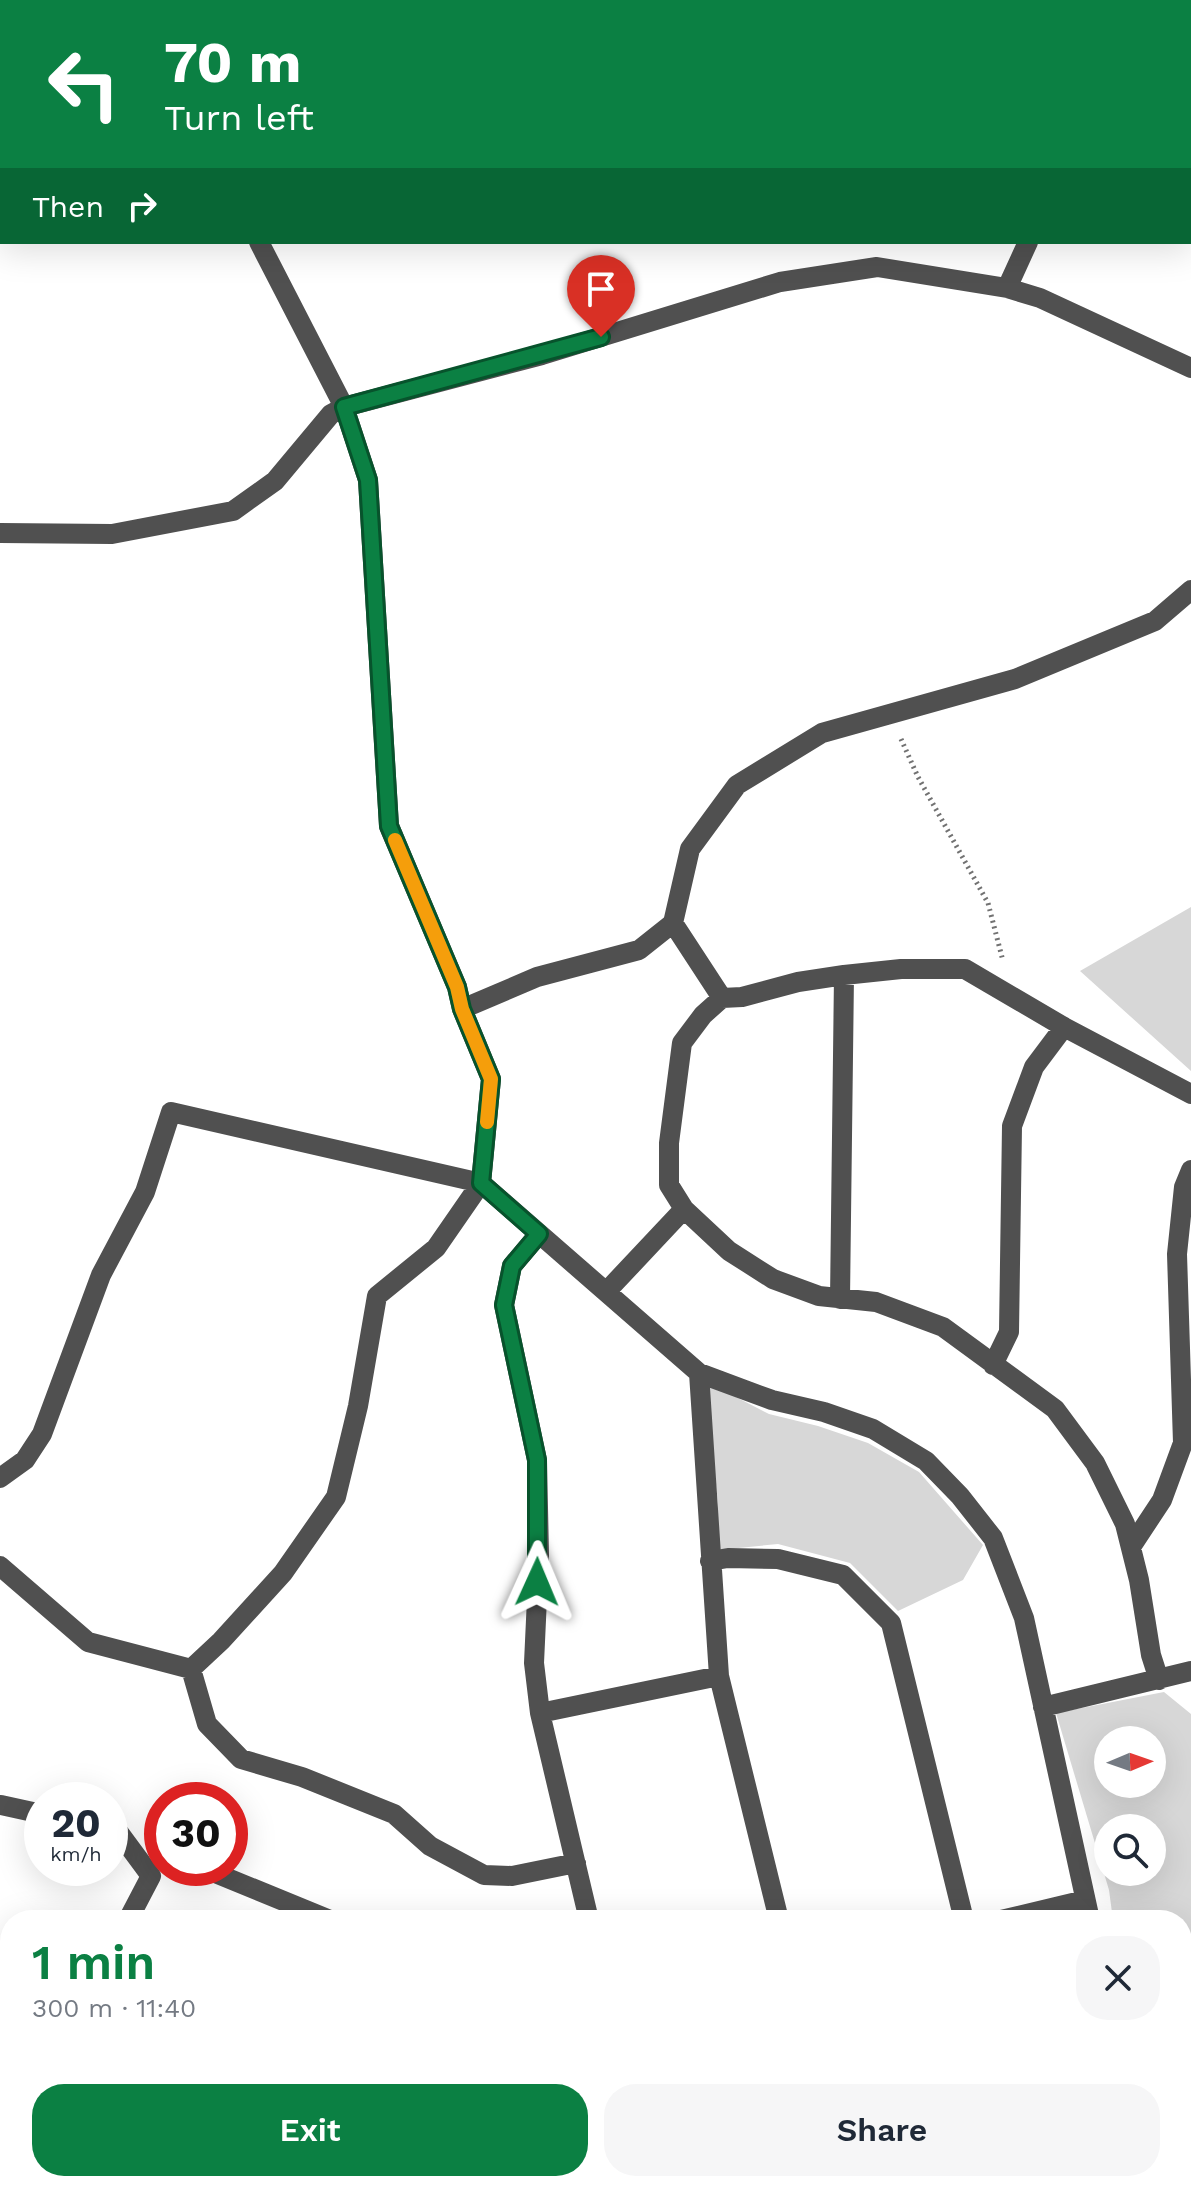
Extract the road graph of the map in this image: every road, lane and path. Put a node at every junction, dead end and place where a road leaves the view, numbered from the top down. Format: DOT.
graph roads {
  1 [pos="260,244"];
  2 [pos="1027,244"];
  3 [pos="1007,288"];
  4 [pos="1191,368"];
  5 [pos="344,407"];
  6 [pos="0,533"];
  7 [pos="1191,590"];
  8 [pos="888,713"];
  9 [pos="673,923"];
  10 [pos="844,975"];
  11 [pos="722,998"];
  12 [pos="1012,998"];
  13 [pos="462,1009"];
  14 [pos="1064,1027"];
  15 [pos="1191,1094"];
  16 [pos="1191,1170"];
  17 [pos="481,1183"];
  18 [pos="684,1209"];
  19 [pos="539,1234"];
  20 [pos="606,1292"];
  21 [pos="840,1299"];
  22 [pos="993,1365"];
  23 [pos="699,1373"];
  24 [pos="0,1478"];
  25 [pos="1131,1547"];
  26 [pos="710,1561"];
  27 [pos="0,1566"];
  28 [pos="191,1669"];
  29 [pos="1191,1671"];
  30 [pos="719,1676"];
  31 [pos="1159,1680"];
  32 [pos="1043,1707"];
  33 [pos="540,1713"];
  34 [pos="1,1805"];
  35 [pos="24,1810"];
  36 [pos="128,1845"];
  37 [pos="576,1863"];
  38 [pos="247,1886"];
  39 [pos="133,1910"];
  40 [pos="306,1910"];
  41 [pos="587,1910"];
  42 [pos="777,1910"];
  43 [pos="962,1910"];
  44 [pos="1087,1910"];
  1 -- 5 [label="street"];
  2 -- 3 [label="street"];
  3 -- 4 [label="street"];
  3 -- 5 [label="street"];
  5 -- 6 [label="street"];
  5 -- 13 [label="street"];
  7 -- 8 [label="street"];
  8 -- 9 [label="street"];
  8 -- 12 [label="path"];
  9 -- 11 [label="street"];
  9 -- 13 [label="street"];
  10 -- 11 [label="street"];
  10 -- 12 [label="street"];
  10 -- 21 [label="street"];
  11 -- 18 [label="street"];
  12 -- 14 [label="street"];
  13 -- 17 [label="street"];
  14 -- 15 [label="street"];
  14 -- 22 [label="street"];
  16 -- 25 [label="street"];
  17 -- 19 [label="street"];
  17 -- 24 [label="street"];
  17 -- 28 [label="street"];
  18 -- 20 [label="street"];
  18 -- 21 [label="street"];
  19 -- 20 [label="street"];
  19 -- 33 [label="street"];
  20 -- 23 [label="street"];
  21 -- 22 [label="street"];
  22 -- 25 [label="street"];
  23 -- 26 [label="street"];
  23 -- 32 [label="street"];
  25 -- 31 [label="street"];
  26 -- 30 [label="street"];
  26 -- 43 [label="street"];
  27 -- 28 [label="street"];
  28 -- 37 [label="street"];
  29 -- 31 [label="street"];
  30 -- 33 [label="street"];
  30 -- 42 [label="street"];
  31 -- 32 [label="street"];
  32 -- 44 [label="street"];
  33 -- 37 [label="street"];
  34 -- 35 [label="street"];
  36 -- 39 [label="street"];
  37 -- 41 [label="street"];
  38 -- 40 [label="street"];
}
